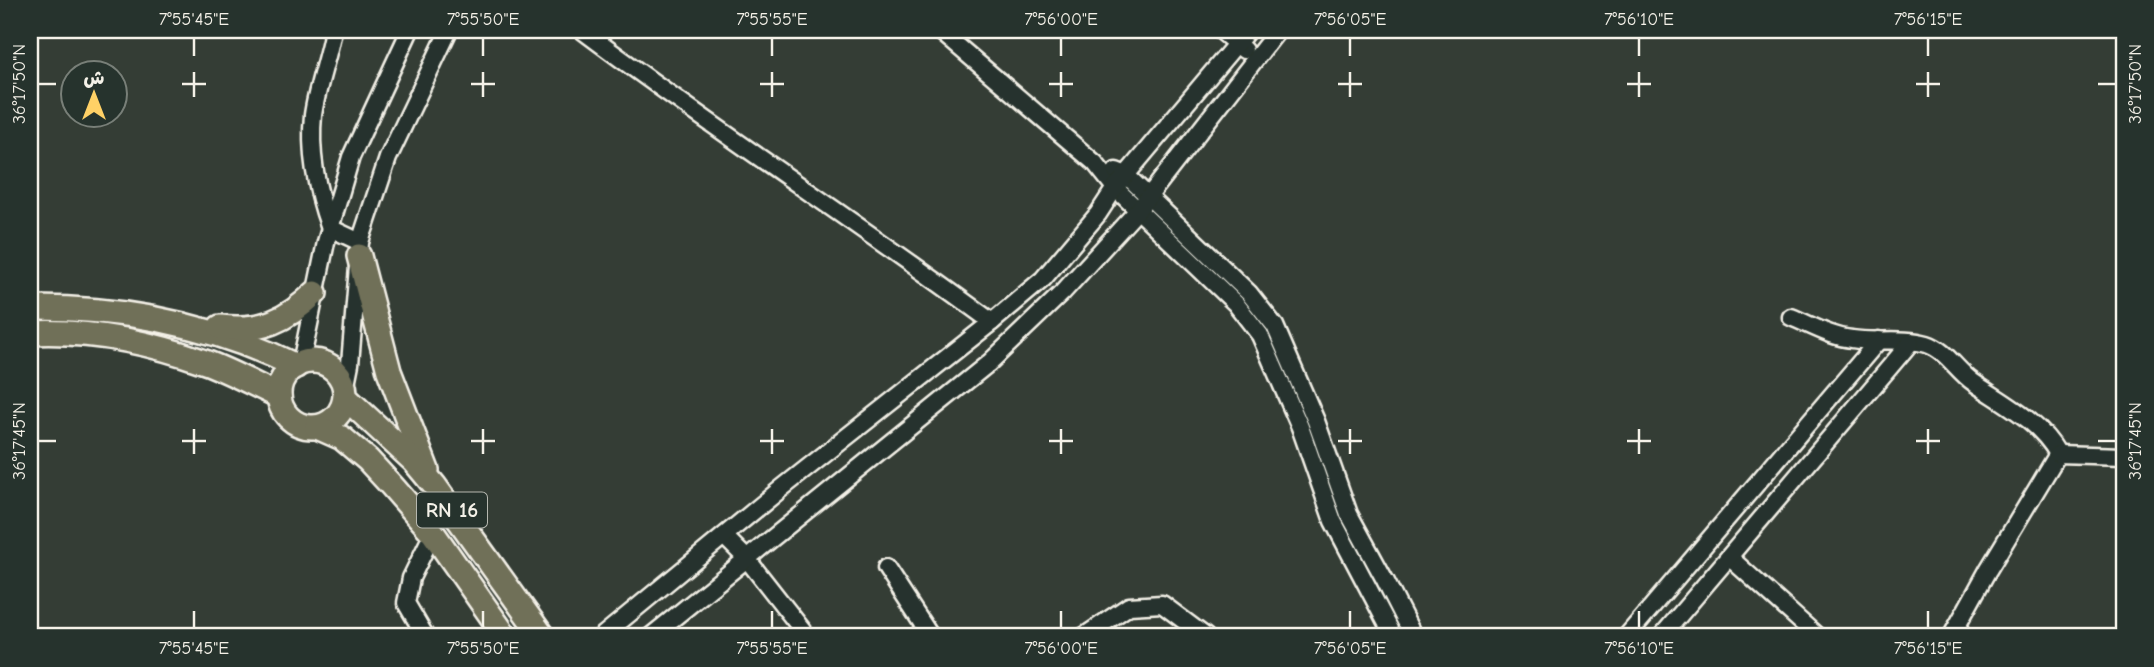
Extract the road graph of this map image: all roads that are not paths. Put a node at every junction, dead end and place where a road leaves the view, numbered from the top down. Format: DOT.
graph roads {
  1 [pos="333,30"];
  2 [pos="410,30"];
  3 [pos="449,30"];
  4 [pos="582,30"];
  5 [pos="939,30"];
  6 [pos="1220,30"];
  7 [pos="1248,30"];
  8 [pos="1278,30"];
  9 [pos="1237,43"];
  10 [pos="1254,58"];
  11 [pos="1095,163"];
  12 [pos="1126,175"];
  13 [pos="1115,188"];
  14 [pos="1148,196"];
  15 [pos="1138,210"];
  16 [pos="330,228"];
  17 [pos="360,249"];
  18 [pos="315,293"];
  19 [pos="30,308"];
  20 [pos="1791,317"];
  21 [pos="992,322"];
  22 [pos="183,323"];
  23 [pos="30,333"];
  24 [pos="1879,341"];
  25 [pos="1911,342"];
  26 [pos="299,364"];
  27 [pos="345,393"];
  28 [pos="279,396"];
  29 [pos="317,427"];
  30 [pos="2058,454"];
  31 [pos="2124,456"];
  32 [pos="434,485"];
  33 [pos="433,533"];
  34 [pos="724,536"];
  35 [pos="1729,557"];
  36 [pos="747,559"];
  37 [pos="886,568"];
  38 [pos="426,637"];
  39 [pos="506,637"];
  40 [pos="543,637"];
  41 [pos="601,637"];
  42 [pos="650,637"];
  43 [pos="808,637"];
  44 [pos="931,637"];
  45 [pos="1083,637"];
  46 [pos="1206,637"];
  47 [pos="1394,637"];
  48 [pos="1414,637"];
  49 [pos="1626,637"];
  50 [pos="1661,637"];
  51 [pos="1818,637"];
  52 [pos="1951,637"];
  1 -- 16 [label="street"];
  2 -- 16 [label="street"];
  3 -- 17 [label="street"];
  4 -- 21 [label="street"];
  5 -- 11 [label="street"];
  6 -- 9 [label="street"];
  7 -- 9 [label="street"];
  8 -- 10 [label="street"];
  9 -- 10 [label="street"];
  9 -- 12 [label="street"];
  10 -- 14 [label="street"];
  11 -- 12 [label="street"];
  11 -- 13 [label="street"];
  12 -- 13 [label="street"];
  12 -- 14 [label="street"];
  13 -- 15 [label="street"];
  13 -- 21 [label="street"];
  14 -- 15 [label="street"];
  14 -- 48 [label="street"];
  15 -- 36 [label="street"];
  15 -- 47 [label="street"];
  16 -- 17 [label="street"];
  16 -- 18 [label="street"];
  17 -- 27 [label="street"];
  17 -- 32 [label="highway"];
  18 -- 22 [label="highway"];
  18 -- 26 [label="street"];
  19 -- 22 [label="highway"];
  20 -- 24 [label="street"];
  21 -- 34 [label="street"];
  22 -- 26 [label="highway"];
  23 -- 28 [label="highway"];
  24 -- 25 [label="street"];
  24 -- 49 [label="street"];
  25 -- 30 [label="street"];
  25 -- 35 [label="street"];
  26 -- 27 [label="highway"];
  26 -- 28 [label="highway"];
  27 -- 29 [label="highway"];
  27 -- 32 [label="highway, RN 16"];
  28 -- 29 [label="highway"];
  29 -- 33 [label="highway, RN 16"];
  30 -- 31 [label="street"];
  30 -- 52 [label="street"];
  32 -- 40 [label="highway, RN 16"];
  33 -- 38 [label="street"];
  33 -- 39 [label="highway, RN 16"];
  34 -- 36 [label="street"];
  34 -- 41 [label="street"];
  35 -- 50 [label="street"];
  35 -- 51 [label="street"];
  36 -- 42 [label="street"];
  36 -- 43 [label="street"];
  37 -- 44 [label="street"];
  45 -- 46 [label="street"];
}
